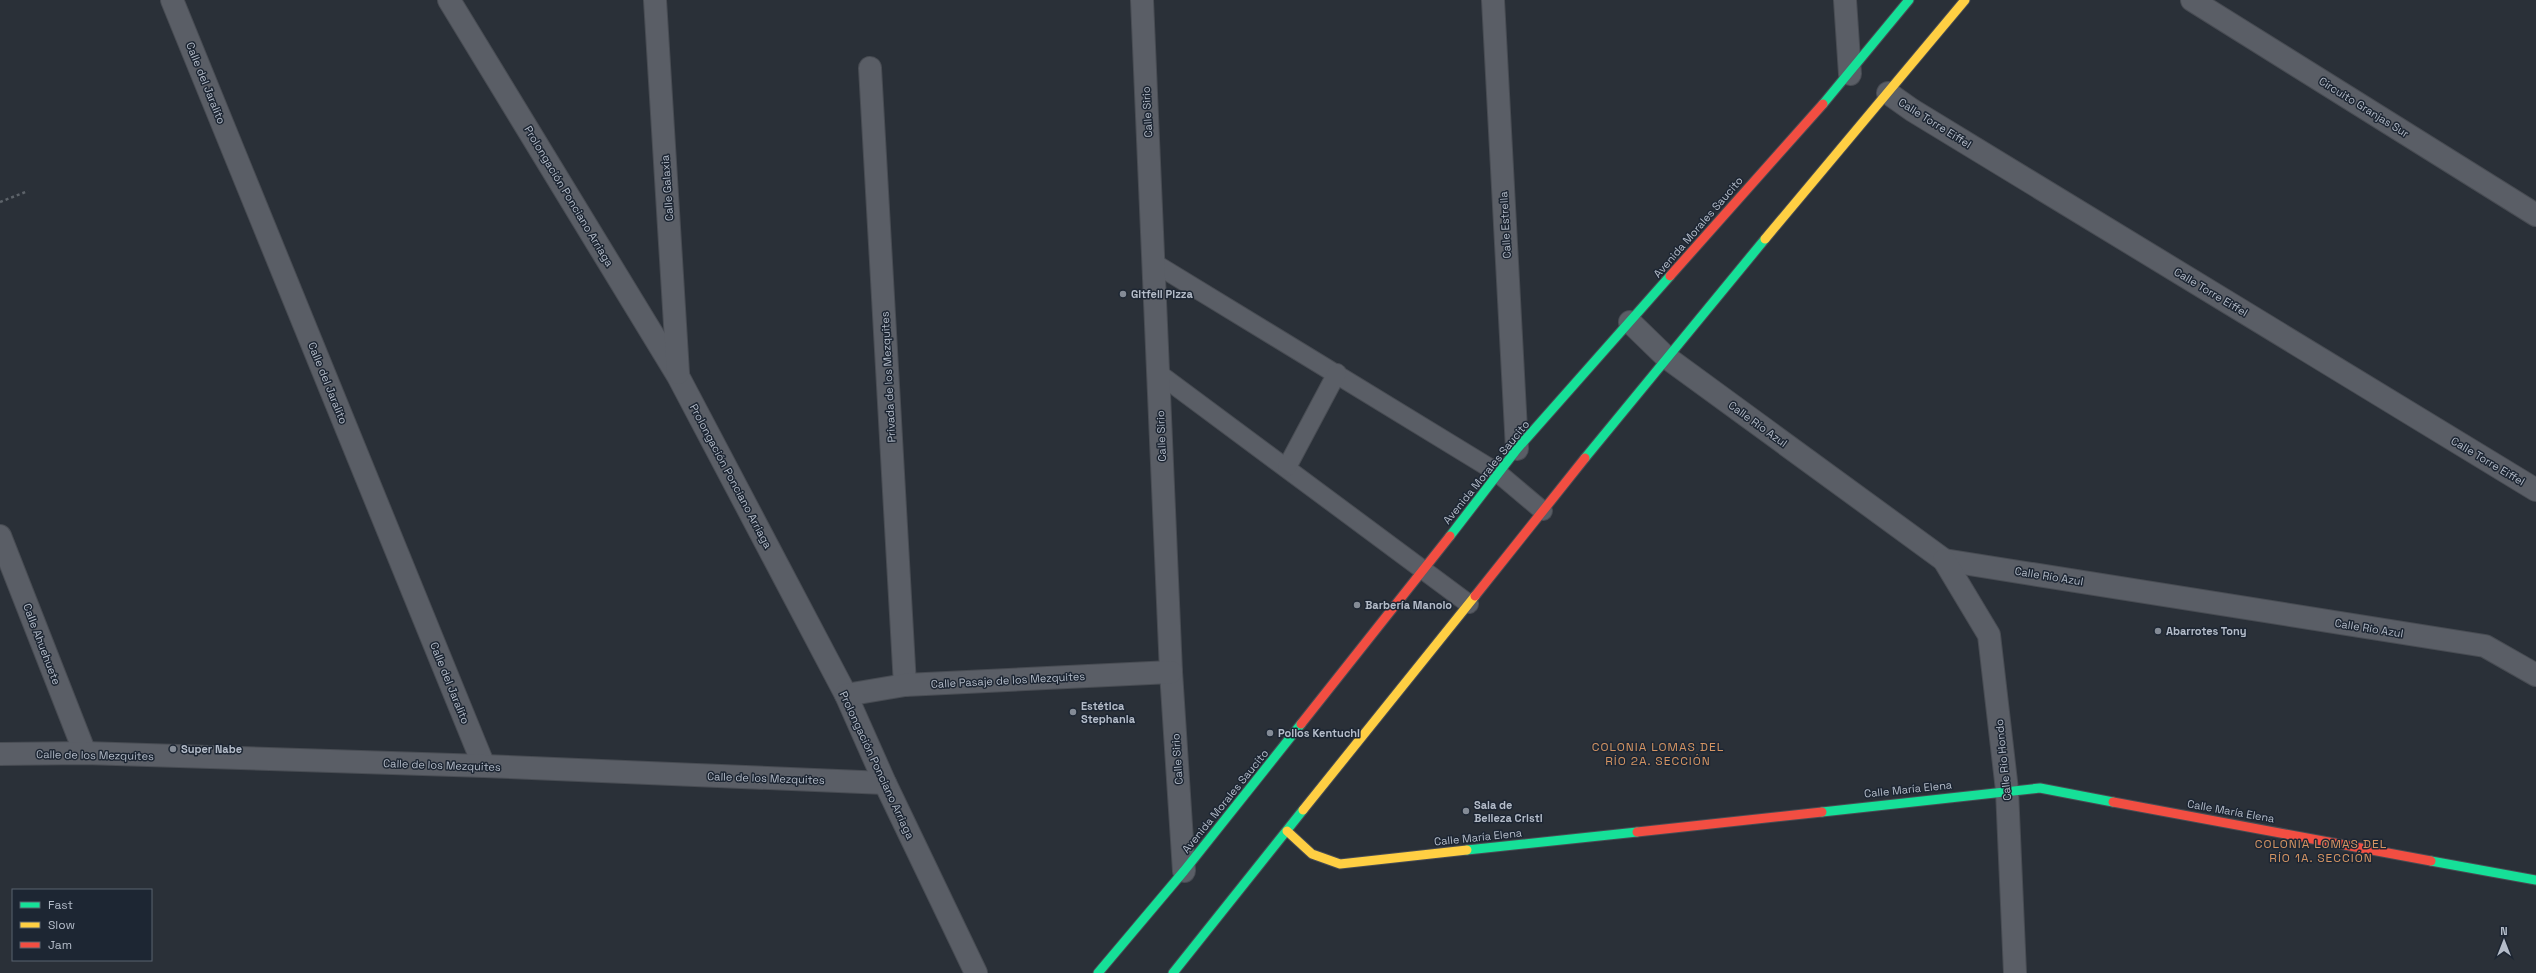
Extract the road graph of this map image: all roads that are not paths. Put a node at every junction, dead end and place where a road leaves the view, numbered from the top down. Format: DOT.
graph roads {
  1 [pos="172,0"];
  2 [pos="449,0"];
  3 [pos="655,0"];
  4 [pos="1142,0"];
  5 [pos="1494,0"];
  6 [pos="1845,0"];
  7 [pos="1909,0"];
  8 [pos="1965,0"];
  9 [pos="2192,0"];
  10 [pos="870,68"];
  11 [pos="1850,74"];
  12 [pos="1888,93"];
  13 [pos="2536,214"];
  14 [pos="1154,263"];
  15 [pos="1630,322"];
  16 [pos="1666,357"];
  17 [pos="1158,373"];
  18 [pos="1337,373"];
  19 [pos="678,376"];
  20 [pos="1517,449"];
  21 [pos="1287,467"];
  22 [pos="1498,473"];
  23 [pos="2536,490"];
  24 [pos="1543,511"];
  25 [pos="0,536"];
  26 [pos="1944,560"];
  27 [pos="1425,569"];
  28 [pos="1469,604"];
  29 [pos="1171,672"];
  30 [pos="2536,675"];
  31 [pos="905,685"];
  32 [pos="846,695"];
  33 [pos="85,753"];
  34 [pos="0,754"];
  35 [pos="484,766"];
  36 [pos="885,783"];
  37 [pos="2007,790"];
  38 [pos="1287,831"];
  39 [pos="1184,871"];
  40 [pos="2536,880"];
  41 [pos="976,973"];
  42 [pos="1098,973"];
  43 [pos="1172,973"];
  44 [pos="2015,973"];
  1 -- 35 [label="street, Calle del Jaralito"];
  2 -- 19 [label="street, Prolongación Ponciano Arriaga"];
  3 -- 19 [label="street, Calle Galaxia"];
  4 -- 14 [label="street, Calle Sirio"];
  5 -- 20 [label="street, Calle Estrella"];
  6 -- 11 [label="street"];
  7 -- 11 [label="main road, Avenida Morales Saucito"];
  8 -- 12 [label="main road"];
  9 -- 13 [label="street, Circuito Granjas Sur"];
  10 -- 31 [label="street, Privada de los Mezquites"];
  11 -- 15 [label="main road, Avenida Morales Saucito"];
  12 -- 16 [label="main road"];
  12 -- 23 [label="street, Calle Torre Eiffel"];
  14 -- 17 [label="street, Calle Sirio"];
  14 -- 18 [label="lane"];
  15 -- 16 [label="street, Calle Río Azul"];
  15 -- 20 [label="main road, Avenida Morales Saucito"];
  16 -- 24 [label="main road"];
  16 -- 26 [label="street, Calle Río Azul"];
  17 -- 21 [label="lane"];
  17 -- 29 [label="street, Calle Sirio"];
  18 -- 21 [label="lane"];
  18 -- 22 [label="lane"];
  19 -- 32 [label="street, Prolongación Ponciano Arriaga"];
  20 -- 22 [label="main road, Avenida Morales Saucito"];
  21 -- 27 [label="lane"];
  22 -- 24 [label="lane"];
  22 -- 27 [label="main road, Avenida Morales Saucito"];
  24 -- 28 [label="main road"];
  25 -- 33 [label="street, Calle Ahuehuete"];
  26 -- 30 [label="street, Calle Río Azul"];
  26 -- 37 [label="street, Calle Río Hondo"];
  27 -- 28 [label="lane"];
  27 -- 39 [label="main road, Avenida Morales Saucito"];
  28 -- 38 [label="main road"];
  29 -- 31 [label="street, Calle Pasaje de los Mezquites"];
  29 -- 39 [label="street, Calle Sirio"];
  31 -- 32 [label="street, Calle Pasaje de los Mezquites"];
  32 -- 36 [label="street, Prolongación Ponciano Arriaga"];
  33 -- 34 [label="street, Calle de los Mezquites"];
  33 -- 35 [label="street, Calle de los Mezquites"];
  35 -- 36 [label="street, Calle de los Mezquites"];
  36 -- 41 [label="street, Prolongación Ponciano Arriaga"];
  37 -- 38 [label="main road, Calle María Elena"];
  37 -- 40 [label="main road, Calle María Elena"];
  37 -- 44 [label="street, Calle Río Hondo"];
  38 -- 43 [label="main road"];
  39 -- 42 [label="main road, Avenida Morales Saucito"];
}
